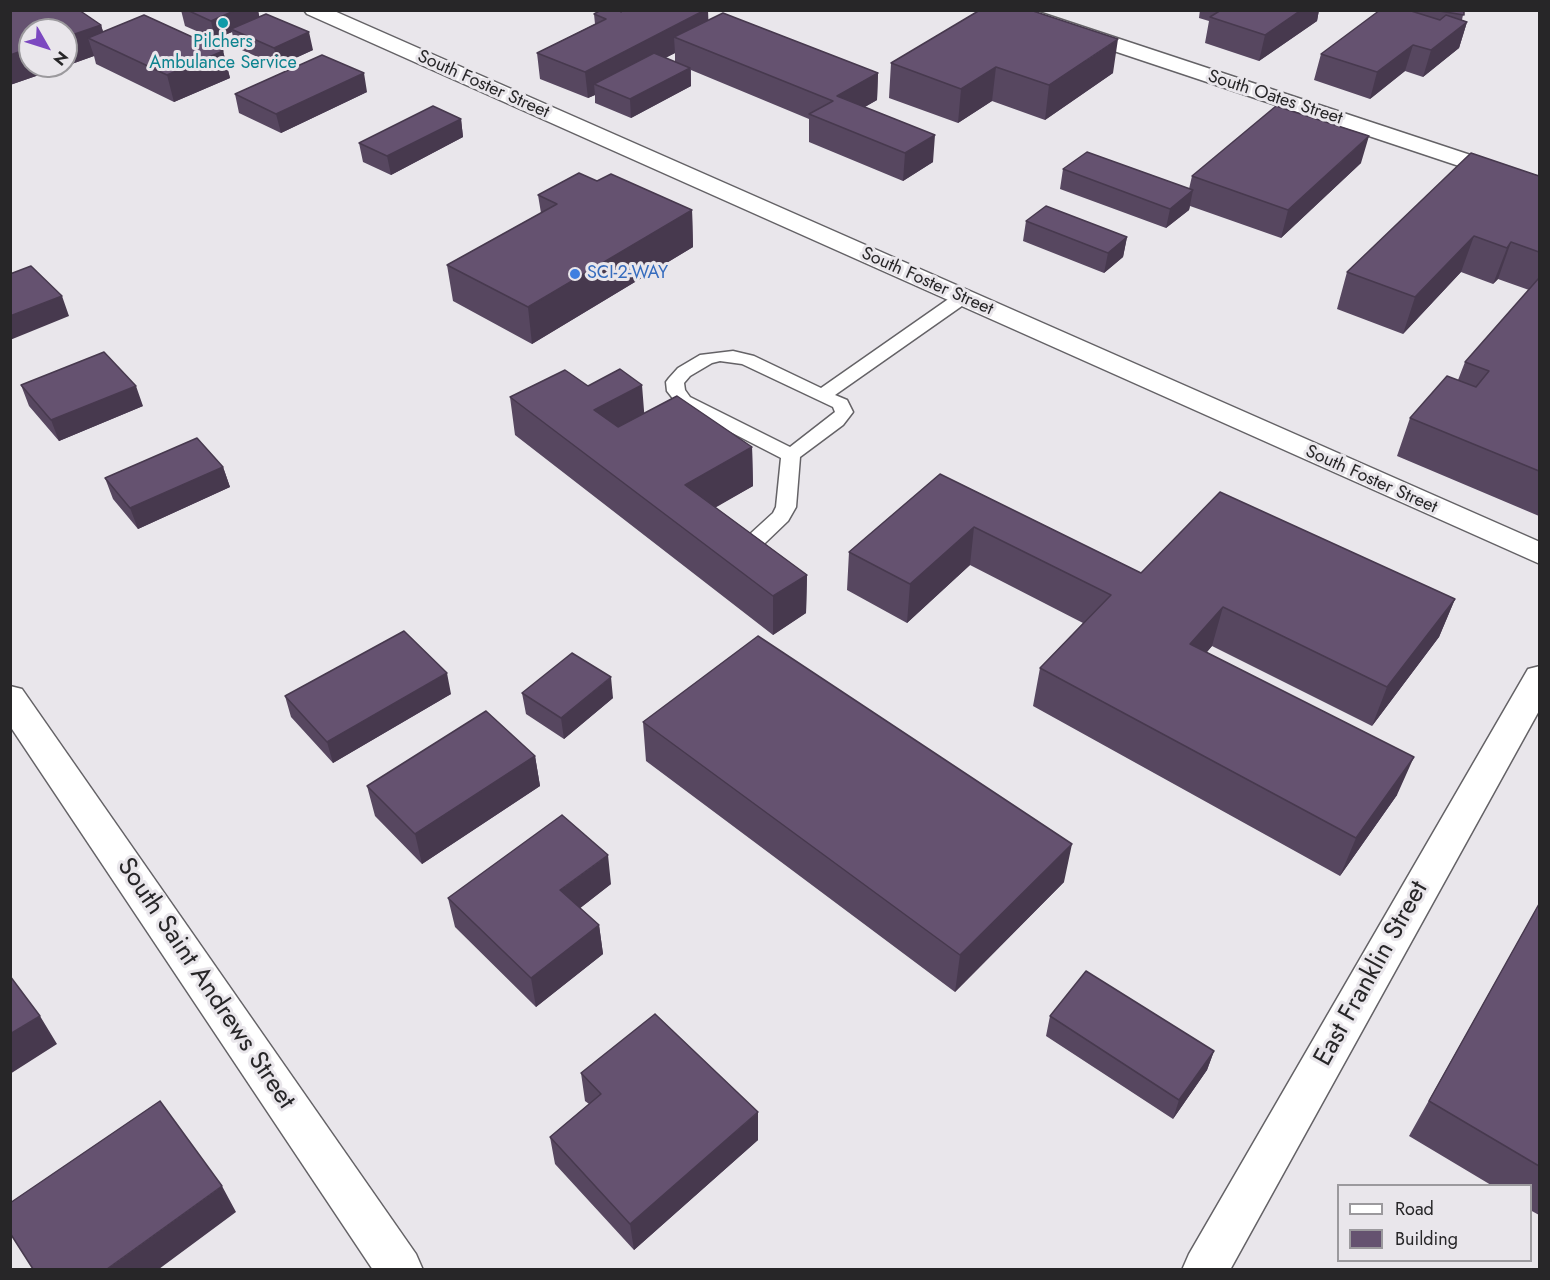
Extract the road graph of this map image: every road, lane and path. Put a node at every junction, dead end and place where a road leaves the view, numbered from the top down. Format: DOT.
graph roads {
  1 [pos="314,10"];
  2 [pos="1010,10"];
  3 [pos="1539,186"];
  4 [pos="963,297"];
  5 [pos="823,395"];
  6 [pos="791,455"];
  7 [pos="757,540"];
  8 [pos="1539,554"];
  9 [pos="1539,678"];
  10 [pos="10,698"];
  11 [pos="400,1269"];
  12 [pos="1205,1269"];
  1 -- 4 [label="street, South Foster Street"];
  2 -- 3 [label="street, South Oates Street"];
  4 -- 5 [label="lane"];
  4 -- 8 [label="street, South Foster Street"];
  5 -- 6 [label="lane"];
  5 -- 6 [label="lane"];
  6 -- 7 [label="lane"];
  9 -- 12 [label="street, East Franklin Street"];
  10 -- 11 [label="street, South Saint Andrews Street"];
}
